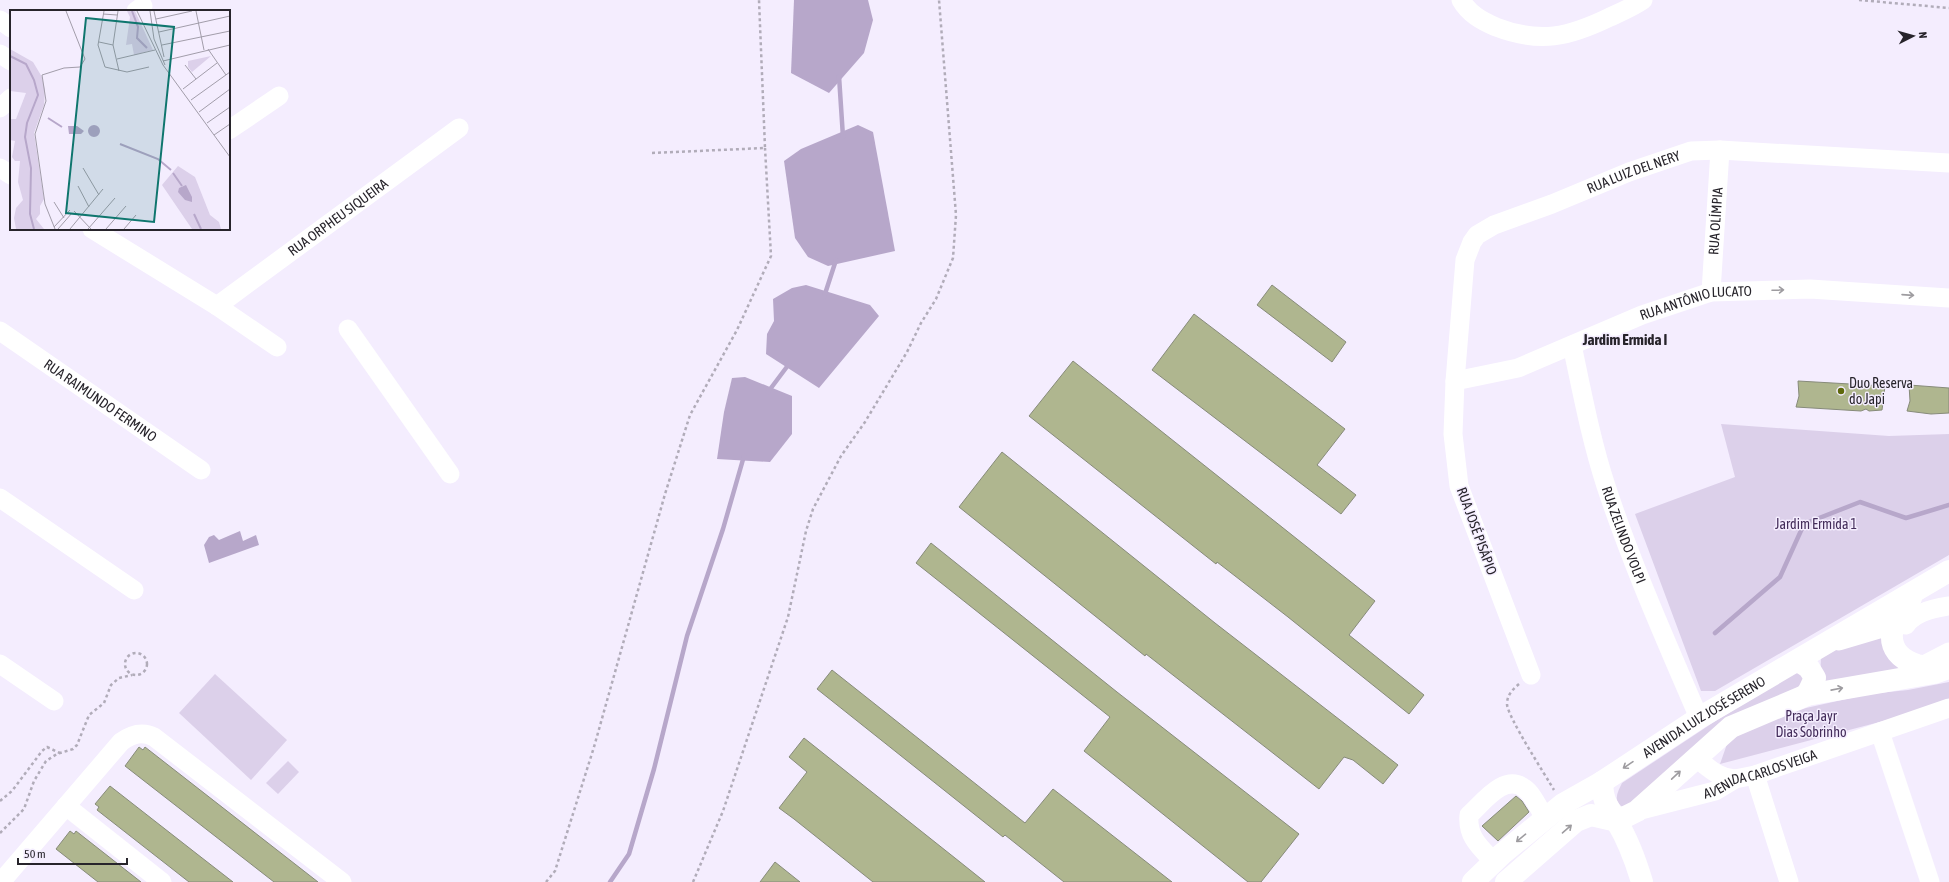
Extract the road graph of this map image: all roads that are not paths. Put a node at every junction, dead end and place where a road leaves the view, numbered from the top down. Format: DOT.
graph roads {
  1 [pos="1461,0"];
  2 [pos="1643,0"];
  3 [pos="0,20"];
  4 [pos="10,27"];
  5 [pos="0,54"];
  6 [pos="10,61"];
  7 [pos="279,96"];
  8 [pos="10,99"];
  9 [pos="0,108"];
  10 [pos="459,128"];
  11 [pos="230,129"];
  12 [pos="1720,150"];
  13 [pos="1949,163"];
  14 [pos="0,168"];
  15 [pos="10,174"];
  16 [pos="94,230"];
  17 [pos="1711,292"];
  18 [pos="1949,298"];
  19 [pos="217,306"];
  20 [pos="348,328"];
  21 [pos="0,332"];
  22 [pos="1572,344"];
  23 [pos="277,347"];
  24 [pos="1455,381"];
  25 [pos="201,470"];
  26 [pos="450,474"];
  27 [pos="0,498"];
  28 [pos="1949,571"];
  29 [pos="1923,586"];
  30 [pos="134,590"];
  31 [pos="1949,606"];
  32 [pos="1914,617"];
  33 [pos="1893,625"];
  34 [pos="1823,646"];
  35 [pos="1949,652"];
  36 [pos="1900,655"];
  37 [pos="1798,660"];
  38 [pos="0,664"];
  39 [pos="1922,666"];
  40 [pos="1949,667"];
  41 [pos="1531,675"];
  42 [pos="1807,695"];
  43 [pos="54,701"];
  44 [pos="1949,708"];
  45 [pos="1699,718"];
  46 [pos="1880,732"];
  47 [pos="1696,758"];
  48 [pos="1755,776"];
  49 [pos="1735,779"];
  50 [pos="1602,782"];
  51 [pos="66,806"];
  52 [pos="1637,811"];
  53 [pos="1546,818"];
  54 [pos="1617,821"];
  55 [pos="1498,858"];
  56 [pos="1636,862"];
  57 [pos="1512,877"];
  58 [pos="1,882"];
  59 [pos="162,882"];
  60 [pos="342,882"];
  61 [pos="1473,882"];
  62 [pos="1642,882"];
  63 [pos="1789,882"];
  64 [pos="1930,882"];
  1 -- 2 [label="street"];
  3 -- 4 [label="street"];
  5 -- 6 [label="street"];
  7 -- 11 [label="street"];
  8 -- 9 [label="street"];
  10 -- 19 [label="street, RUA ORPHEU SIQUEIRA"];
  12 -- 13 [label="street, RUA LUIZ DEL NERY"];
  12 -- 17 [label="street, RUA OLÍMPIA"];
  12 -- 24 [label="street, RUA LUIZ DEL NERY"];
  14 -- 15 [label="street"];
  16 -- 19 [label="street"];
  17 -- 18 [label="street, RUA ANTÔNIO LUCATO, one-way"];
  17 -- 22 [label="street, RUA ANTÔNIO LUCATO"];
  19 -- 23 [label="street"];
  20 -- 26 [label="street"];
  21 -- 25 [label="street, RUA RAIMUNDO FERMINO"];
  22 -- 24 [label="street, RUA ANTÔNIO LUCATO"];
  22 -- 45 [label="street, RUA ZELINDO VOLPI"];
  24 -- 41 [label="street, RUA JOSÉ PISÁPIO"];
  27 -- 30 [label="street"];
  28 -- 29 [label="main road, AVENIDA LUIZ JOSÉ SERENO"];
  29 -- 33 [label="main road"];
  29 -- 34 [label="main road, AVENIDA LUIZ JOSÉ SERENO"];
  31 -- 32 [label="street"];
  32 -- 33 [label="street"];
  32 -- 36 [label="street"];
  33 -- 34 [label="street"];
  33 -- 36 [label="main road"];
  34 -- 37 [label="main road, AVENIDA LUIZ JOSÉ SERENO"];
  35 -- 39 [label="street"];
  36 -- 39 [label="main road"];
  37 -- 42 [label="main road"];
  37 -- 45 [label="main road, AVENIDA LUIZ JOSÉ SERENO"];
  38 -- 43 [label="street"];
  39 -- 40 [label="main road"];
  42 -- 40 [label="main road, AVENIDA LUIZ JOSÉ SERENO, one-way"];
  42 -- 47 [label="main road, AVENIDA LUIZ JOSÉ SERENO"];
  44 -- 46 [label="street, AVENIDA CARLOS VEIGA"];
  45 -- 50 [label="main road, AVENIDA LUIZ JOSÉ SERENO, one-way"];
  46 -- 48 [label="street, AVENIDA CARLOS VEIGA"];
  46 -- 64 [label="street"];
  47 -- 49 [label="street"];
  52 -- 47 [label="main road, AVENIDA LUIZ JOSÉ SERENO, one-way"];
  48 -- 49 [label="street, AVENIDA CARLOS VEIGA"];
  48 -- 63 [label="street"];
  49 -- 52 [label="street, AVENIDA CARLOS VEIGA"];
  50 -- 53 [label="main road, AVENIDA LUIZ JOSÉ SERENO"];
  50 -- 54 [label="main road"];
  51 -- 58 [label="street"];
  51 -- 59 [label="street"];
  51 -- 60 [label="street"];
  52 -- 54 [label="main road, AVENIDA LUIZ JOSÉ SERENO"];
  52 -- 56 [label="main road"];
  53 -- 55 [label="main road, AVENIDA LUIZ JOSÉ SERENO, one-way"];
  53 -- 55 [label="street"];
  54 -- 56 [label="main road"];
  57 -- 54 [label="main road, one-way"];
  55 -- 57 [label="main road"];
  55 -- 61 [label="main road, AVENIDA LUIZ JOSÉ SERENO"];
  56 -- 62 [label="main road"];
}
